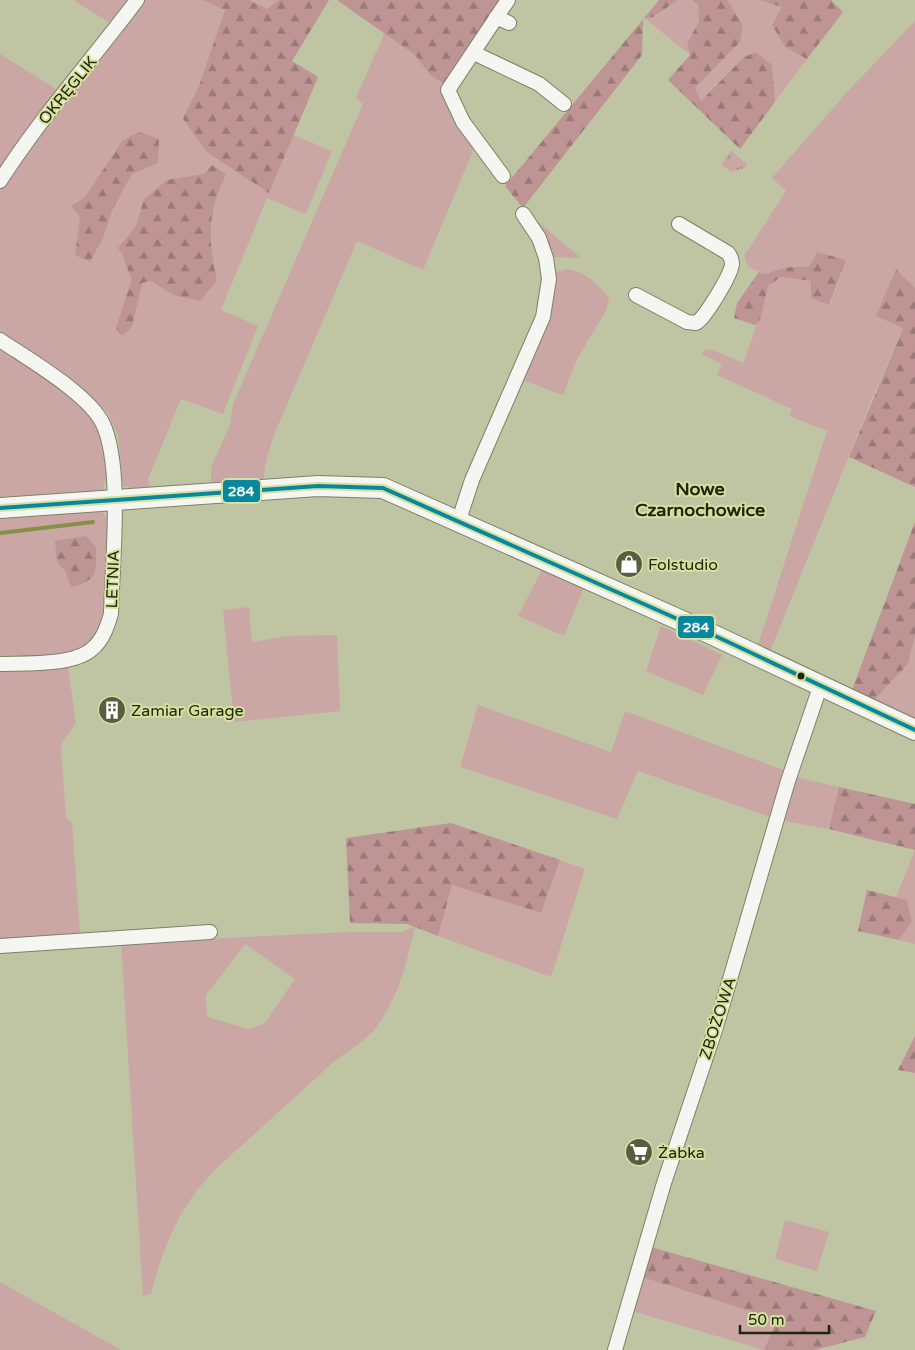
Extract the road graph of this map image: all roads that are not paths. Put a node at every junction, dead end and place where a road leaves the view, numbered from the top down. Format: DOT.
graph roads {
  1 [pos="136,0"];
  2 [pos="508,0"];
  3 [pos="474,53"];
  4 [pos="564,104"];
  5 [pos="473,112"];
  6 [pos="463,122"];
  7 [pos="503,176"];
  8 [pos="0,181"];
  9 [pos="523,214"];
  10 [pos="679,224"];
  11 [pos="636,295"];
  12 [pos="0,340"];
  13 [pos="114,498"];
  14 [pos="0,508"];
  15 [pos="459,520"];
  16 [pos="0,664"];
  17 [pos="820,687"];
  18 [pos="915,730"];
  19 [pos="210,932"];
  20 [pos="0,946"];
  21 [pos="615,1350"];
  1 -- 8 [label="street, OKRĘGLIK"];
  2 -- 3 [label="street"];
  3 -- 4 [label="street"];
  3 -- 6 [label="street"];
  5 -- 6 [label="street"];
  6 -- 7 [label="street"];
  9 -- 15 [label="street"];
  10 -- 11 [label="street"];
  12 -- 13 [label="street"];
  13 -- 14 [label="street"];
  13 -- 15 [label="street"];
  13 -- 16 [label="street, LETNIA"];
  15 -- 17 [label="street"];
  17 -- 18 [label="street"];
  17 -- 21 [label="street, ZBOŻOWA"];
  19 -- 20 [label="street"];
}
